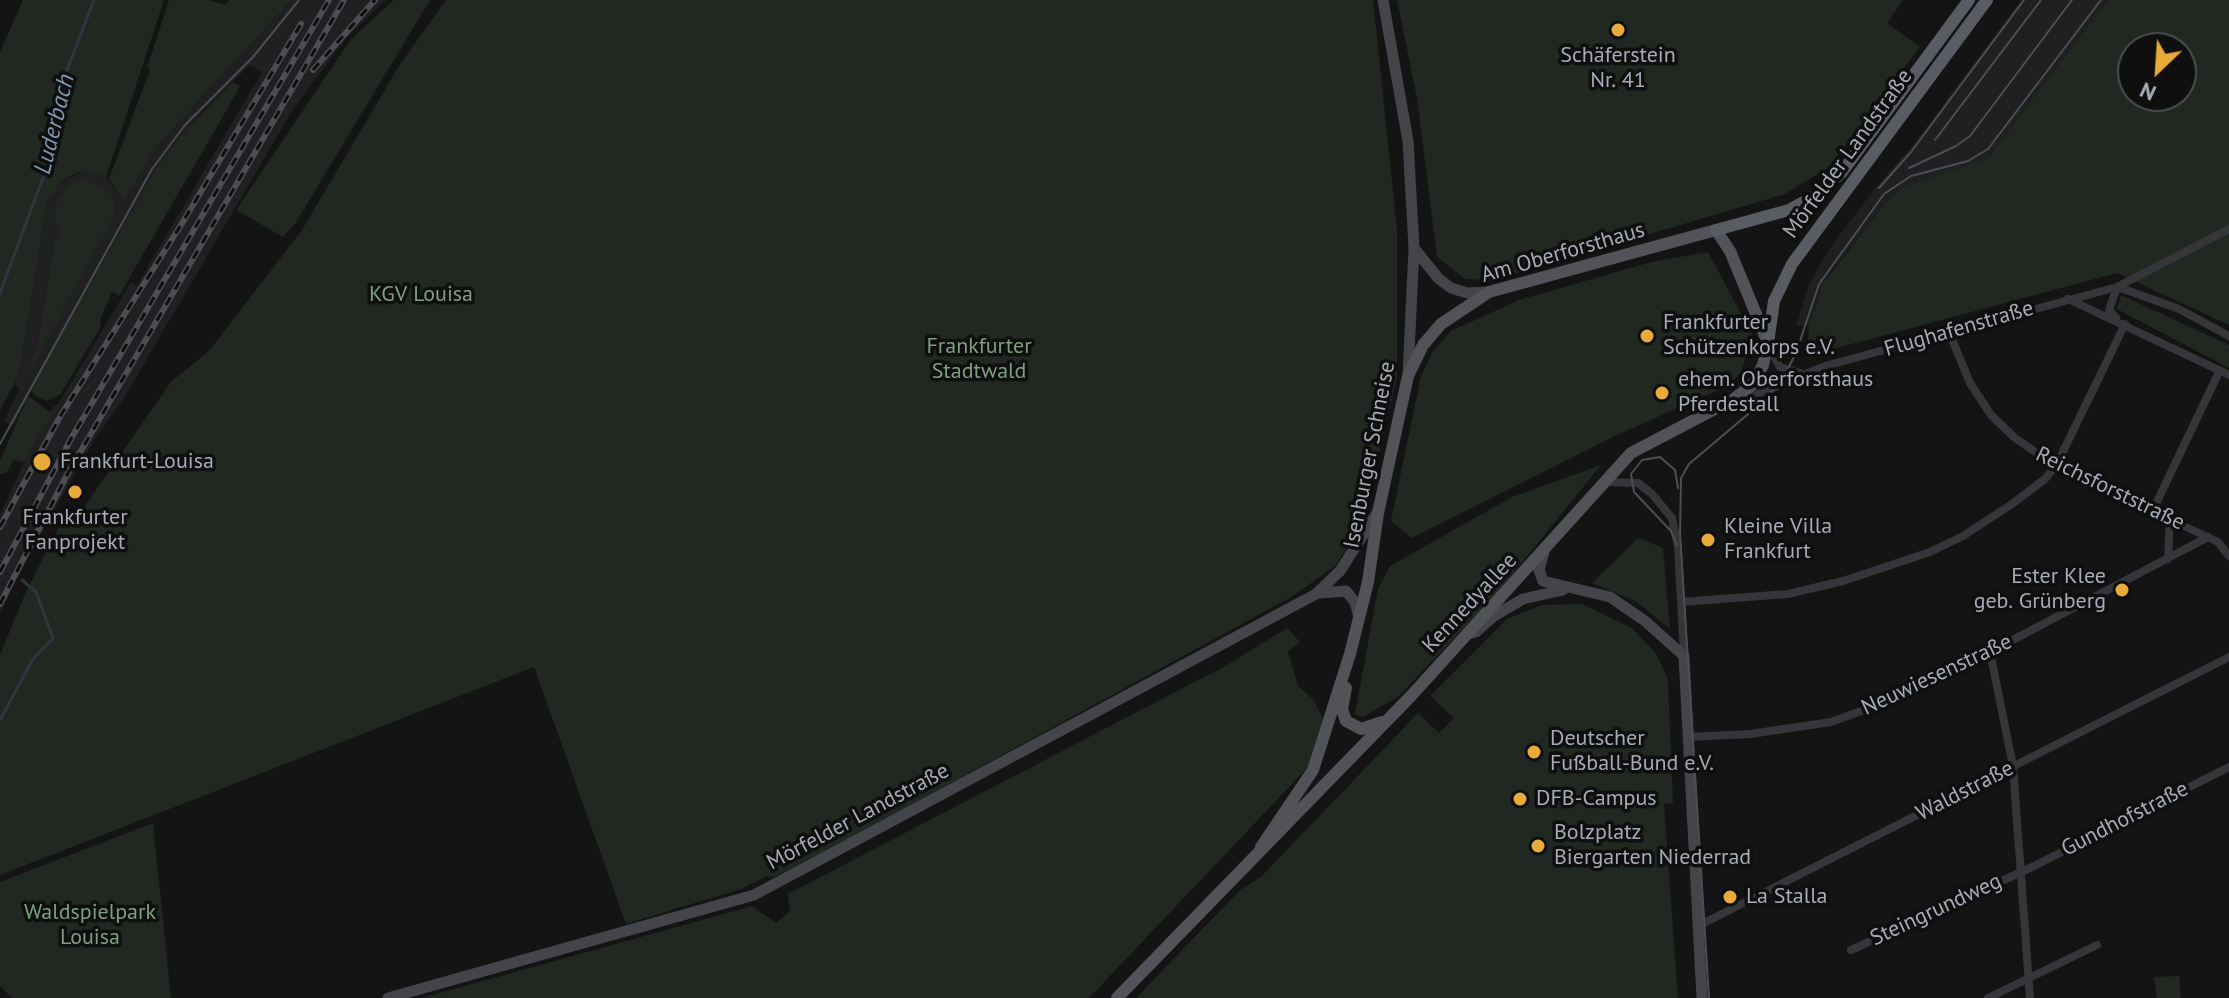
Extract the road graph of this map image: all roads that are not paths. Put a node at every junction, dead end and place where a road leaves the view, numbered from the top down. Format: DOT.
graph roads {
  1 [pos="1383,0"];
  2 [pos="1969,0"];
  3 [pos="1987,0"];
  4 [pos="2229,229"];
  5 [pos="1716,230"];
  6 [pos="1414,248"];
  7 [pos="2117,287"];
  8 [pos="1489,292"];
  9 [pos="2067,298"];
  10 [pos="2122,323"];
  11 [pos="1949,332"];
  12 [pos="2229,336"];
  13 [pos="1768,345"];
  14 [pos="2225,372"];
  15 [pos="1801,373"];
  16 [pos="1408,376"];
  17 [pos="1734,399"];
  18 [pos="2056,466"];
  19 [pos="1604,482"];
  20 [pos="2153,510"];
  21 [pos="1378,513"];
  22 [pos="2170,518"];
  23 [pos="2208,537"];
  24 [pos="2228,550"];
  25 [pos="1544,552"];
  26 [pos="2168,559"];
  27 [pos="1572,589"];
  28 [pos="1316,594"];
  29 [pos="1681,602"];
  30 [pos="1359,617"];
  31 [pos="1468,634"];
  32 [pos="1352,644"];
  33 [pos="1990,652"];
  34 [pos="1684,656"];
  35 [pos="2229,657"];
  36 [pos="1388,719"];
  37 [pos="1689,737"];
  38 [pos="2013,766"];
  39 [pos="2229,767"];
  40 [pos="1261,847"];
  41 [pos="2021,871"];
  42 [pos="1700,925"];
  43 [pos="2097,945"];
  44 [pos="1851,950"];
  45 [pos="2029,979"];
  46 [pos="388,998"];
  47 [pos="1117,998"];
  48 [pos="1702,998"];
  49 [pos="1988,998"];
  50 [pos="2030,998"];
  1 -- 6 [label="main road, Isenburger Schneise"];
  2 -- 5 [label="highway, Mörfelder Landstraße"];
  3 -- 13 [label="highway, Mörfelder Landstraße"];
  4 -- 7 [label="street, Flughafenstraße"];
  5 -- 8 [label="main road, Am Oberforsthaus"];
  5 -- 13 [label="main road"];
  6 -- 8 [label="main road"];
  6 -- 16 [label="main road, Isenburger Schneise"];
  7 -- 9 [label="street, Flughafenstraße"];
  7 -- 10 [label="street"];
  7 -- 12 [label="street"];
  8 -- 16 [label="main road, Am Oberforsthaus"];
  9 -- 10 [label="street"];
  9 -- 11 [label="street, Flughafenstraße"];
  10 -- 14 [label="street"];
  10 -- 18 [label="street"];
  11 -- 15 [label="street, Flughafenstraße"];
  11 -- 18 [label="street, Reichsforststraße"];
  13 -- 15 [label="street"];
  13 -- 17 [label="main road, Kennedyallee"];
  14 -- 20 [label="street"];
  15 -- 17 [label="street, Flughafenstraße"];
  16 -- 21 [label="main road, Isenburger Schneise"];
  17 -- 19 [label="main road, Kennedyallee"];
  18 -- 20 [label="street, Reichsforststraße"];
  18 -- 29 [label="street"];
  19 -- 25 [label="main road, Kennedyallee"];
  19 -- 29 [label="street"];
  20 -- 22 [label="street, Reichsforststraße"];
  21 -- 28 [label="main road, Mörfelder Landstraße"];
  21 -- 30 [label="main road, Isenburger Schneise"];
  22 -- 23 [label="street, Reichsforststraße"];
  22 -- 26 [label="street"];
  23 -- 24 [label="street, Reichsforststraße"];
  23 -- 26 [label="street, Neuwiesenstraße"];
  25 -- 27 [label="main road"];
  25 -- 31 [label="main road, Kennedyallee"];
  26 -- 33 [label="street, Neuwiesenstraße"];
  27 -- 31 [label="main road"];
  27 -- 34 [label="main road"];
  28 -- 30 [label="main road"];
  28 -- 46 [label="main road, Mörfelder Landstraße"];
  29 -- 34 [label="street"];
  30 -- 32 [label="main road, Isenburger Schneise"];
  31 -- 36 [label="main road, Kennedyallee"];
  32 -- 36 [label="main road"];
  32 -- 40 [label="main road, Isenburger Schneise"];
  33 -- 37 [label="street, Neuwiesenstraße"];
  33 -- 38 [label="street"];
  34 -- 37 [label="main road"];
  35 -- 38 [label="street, Waldstraße"];
  36 -- 40 [label="main road, Kennedyallee"];
  37 -- 42 [label="main road"];
  38 -- 41 [label="street"];
  38 -- 42 [label="street, Waldstraße"];
  39 -- 41 [label="street, Gundhofstraße"];
  40 -- 47 [label="main road, Kennedyallee"];
  41 -- 44 [label="street, Steingrundweg"];
  41 -- 45 [label="street"];
  42 -- 48 [label="main road"];
  43 -- 45 [label="street"];
  45 -- 49 [label="street"];
  45 -- 50 [label="street"];
}
